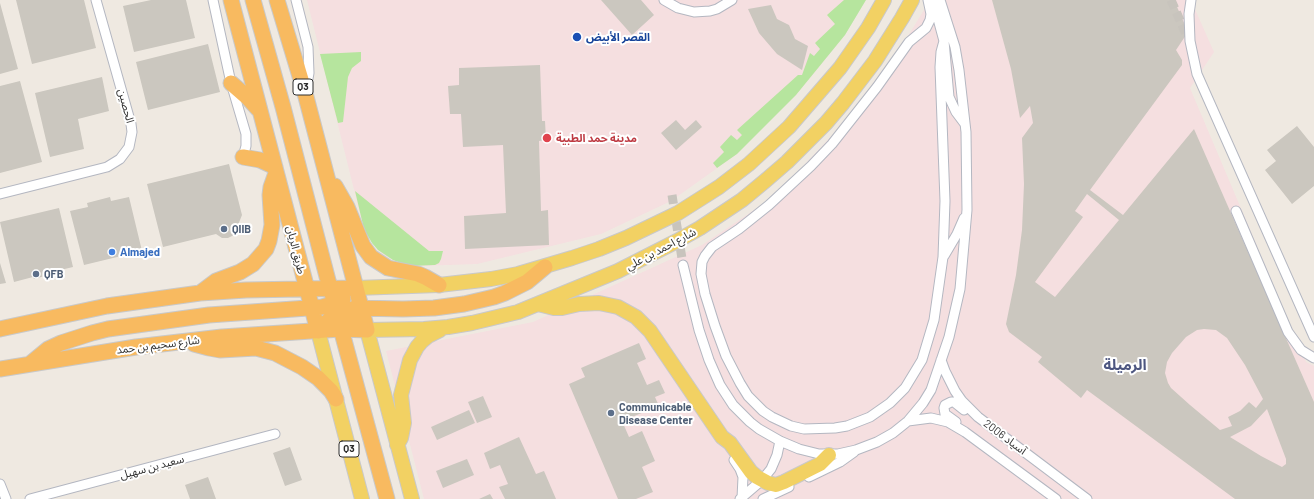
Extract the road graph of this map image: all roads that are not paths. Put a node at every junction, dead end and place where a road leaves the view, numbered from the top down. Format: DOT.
graph roads {
  1 [pos="96,0"];
  2 [pos="213,0"];
  3 [pos="231,0"];
  4 [pos="253,0"];
  5 [pos="277,0"];
  6 [pos="296,0"];
  7 [pos="664,0"];
  8 [pos="732,0"];
  9 [pos="884,0"];
  10 [pos="912,0"];
  11 [pos="928,0"];
  12 [pos="933,0"];
  13 [pos="940,0"];
  14 [pos="1191,0"];
  15 [pos="944,41"];
  16 [pos="231,83"];
  17 [pos="305,93"];
  18 [pos="260,112"];
  19 [pos="965,124"];
  20 [pos="243,157"];
  21 [pos="276,170"];
  22 [pos="326,175"];
  23 [pos="0,194"];
  24 [pos="967,210"];
  25 [pos="1236,210"];
  26 [pos="943,257"];
  27 [pos="683,265"];
  28 [pos="545,267"];
  29 [pos="439,285"];
  30 [pos="330,288"];
  31 [pos="356,288"];
  32 [pos="306,289"];
  33 [pos="200,294"];
  34 [pos="538,304"];
  35 [pos="361,307"];
  36 [pos="312,308"];
  37 [pos="336,313"];
  38 [pos="448,327"];
  39 [pos="0,329"];
  40 [pos="367,330"];
  41 [pos="318,331"];
  42 [pos="1314,337"];
  43 [pos="187,341"];
  44 [pos="1314,358"];
  45 [pos="941,360"];
  46 [pos="30,363"];
  47 [pos="0,368"];
  48 [pos="336,399"];
  49 [pos="978,417"];
  50 [pos="908,421"];
  51 [pos="965,432"];
  52 [pos="275,434"];
  53 [pos="722,437"];
  54 [pos="780,441"];
  55 [pos="398,445"];
  56 [pos="856,450"];
  57 [pos="829,455"];
  58 [pos="762,480"];
  59 [pos="0,484"];
  60 [pos="741,498"];
  61 [pos="6,499"];
  62 [pos="30,499"];
  63 [pos="362,499"];
  64 [pos="387,499"];
  65 [pos="412,499"];
  66 [pos="763,499"];
  67 [pos="1056,499"];
  68 [pos="1087,499"];
  1 -- 23 [label="street, الحصين"];
  2 -- 16 [label="street"];
  3 -- 18 [label="highway, طريق الريان / Q3"];
  4 -- 30 [label="highway"];
  5 -- 17 [label="highway, Q3"];
  6 -- 17 [label="street"];
  7 -- 8 [label="street"];
  9 -- 28 [label="main road"];
  10 -- 34 [label="main road, شارع احمد بن علي"];
  11 -- 26 [label="street"];
  12 -- 15 [label="street"];
  13 -- 19 [label="street"];
  14 -- 42 [label="street"];
  15 -- 19 [label="street"];
  15 -- 26 [label="street"];
  16 -- 18 [label="highway"];
  16 -- 20 [label="street"];
  17 -- 22 [label="highway, Q3"];
  18 -- 21 [label="highway, طريق الريان / Q3"];
  19 -- 24 [label="street"];
  20 -- 21 [label="highway"];
  21 -- 32 [label="highway, طريق الريان / Q3"];
  21 -- 33 [label="highway"];
  22 -- 29 [label="highway"];
  22 -- 31 [label="highway, Q3"];
  24 -- 26 [label="street"];
  24 -- 45 [label="street"];
  25 -- 44 [label="street"];
  27 -- 54 [label="street"];
  28 -- 29 [label="main road"];
  28 -- 35 [label="highway"];
  29 -- 31 [label="main road"];
  30 -- 31 [label="highway"];
  30 -- 32 [label="highway"];
  30 -- 37 [label="highway"];
  31 -- 35 [label="highway, Q3"];
  31 -- 37 [label="highway"];
  32 -- 33 [label="highway"];
  32 -- 36 [label="highway, طريق الريان / Q3"];
  32 -- 37 [label="highway"];
  33 -- 39 [label="highway"];
  34 -- 38 [label="main road, شارع احمد بن علي"];
  34 -- 53 [label="main road"];
  35 -- 37 [label="highway"];
  35 -- 40 [label="highway, Q3"];
  36 -- 37 [label="highway"];
  36 -- 41 [label="highway, طريق الريان / Q3"];
  36 -- 46 [label="highway"];
  37 -- 40 [label="highway, شارع احمد بن علي"];
  37 -- 41 [label="highway, شارع احمد بن علي"];
  37 -- 64 [label="highway"];
  38 -- 40 [label="main road, شارع احمد بن علي"];
  38 -- 55 [label="main road"];
  40 -- 55 [label="main road, Q3"];
  41 -- 43 [label="highway, شارع سحيم بن حمد"];
  41 -- 48 [label="main road, طريق الريان / Q3"];
  43 -- 46 [label="highway, شارع سحيم بن حمد"];
  43 -- 48 [label="highway"];
  45 -- 49 [label="street, آسياد 2006"];
  45 -- 50 [label="street"];
  46 -- 47 [label="highway, شارع سحيم بن حمد"];
  48 -- 63 [label="main road, طريق الريان / Q3"];
  49 -- 51 [label="street"];
  49 -- 68 [label="street, آسياد 2006"];
  50 -- 51 [label="street, آسياد 2006"];
  50 -- 56 [label="street"];
  51 -- 67 [label="street, آسياد 2006"];
  52 -- 62 [label="street, سعيد بن سهيل"];
  53 -- 58 [label="main road"];
  53 -- 60 [label="street"];
  54 -- 57 [label="street"];
  54 -- 58 [label="street"];
  55 -- 65 [label="main road, Q3"];
  56 -- 57 [label="street"];
  56 -- 66 [label="street"];
  57 -- 58 [label="main road"];
  58 -- 60 [label="street"];
  59 -- 61 [label="street"];
}
